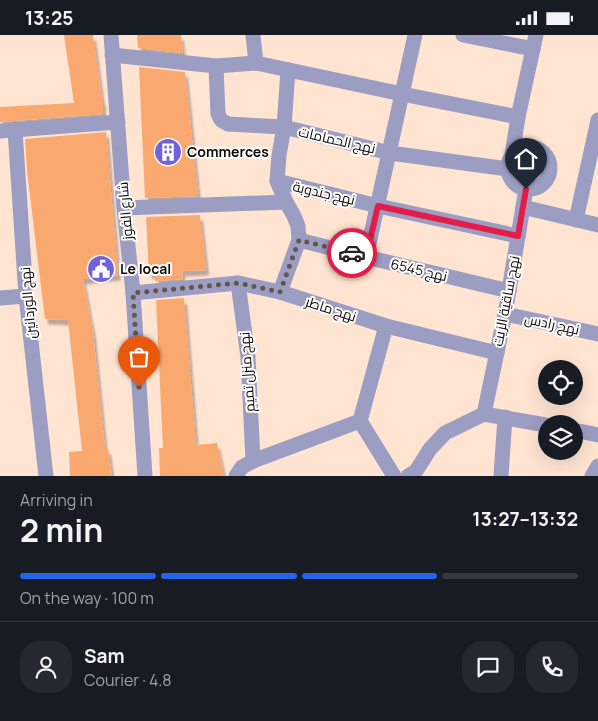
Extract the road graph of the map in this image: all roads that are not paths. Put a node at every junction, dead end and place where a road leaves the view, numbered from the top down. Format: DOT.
graph roads {
  1 [pos="111,35"];
  2 [pos="253,35"];
  3 [pos="416,35"];
  4 [pos="463,35"];
  5 [pos="534,42"];
  6 [pos="112,55"];
  7 [pos="256,63"];
  8 [pos="216,66"];
  9 [pos="288,70"];
  10 [pos="402,94"];
  11 [pos="518,117"];
  12 [pos="598,120"];
  13 [pos="118,122"];
  14 [pos="284,127"];
  15 [pos="8,131"];
  16 [pos="390,153"];
  17 [pos="510,162"];
  18 [pos="277,181"];
  19 [pos="526,189"];
  20 [pos="286,202"];
  21 [pos="378,206"];
  22 [pos="523,207"];
  23 [pos="124,208"];
  24 [pos="576,220"];
  25 [pos="598,225"];
  26 [pos="518,236"];
  27 [pos="299,240"];
  28 [pos="366,257"];
  29 [pos="238,283"];
  30 [pos="509,291"];
  31 [pos="280,292"];
  32 [pos="133,293"];
  33 [pos="26,296"];
  34 [pos="0,298"];
  35 [pos="505,314"];
  36 [pos="386,326"];
  37 [pos="598,334"];
  38 [pos="497,353"];
  39 [pos="484,413"];
  40 [pos="505,417"];
  41 [pos="360,421"];
  42 [pos="538,423"];
  43 [pos="583,432"];
  44 [pos="598,435"];
  45 [pos="253,461"];
  46 [pos="598,466"];
  47 [pos="46,476"];
  48 [pos="145,476"];
  49 [pos="236,476"];
  50 [pos="394,476"];
  51 [pos="408,476"];
  52 [pos="501,476"];
  53 [pos="592,476"];
  1 -- 6 [label="street, شارع الفوز"];
  2 -- 7 [label="street"];
  3 -- 10 [label="street"];
  4 -- 5 [label="street"];
  5 -- 11 [label="street"];
  6 -- 8 [label="street"];
  6 -- 13 [label="street, شارع الفوز"];
  7 -- 8 [label="street"];
  7 -- 9 [label="street"];
  8 -- 14 [label="street, نهج الحمامات"];
  9 -- 10 [label="street"];
  9 -- 14 [label="street"];
  10 -- 11 [label="street"];
  10 -- 16 [label="street"];
  11 -- 17 [label="street"];
  12 -- 24 [label="street"];
  13 -- 15 [label="street"];
  13 -- 23 [label="street, شارع الفوز"];
  14 -- 16 [label="street, نهج الحمامات"];
  14 -- 18 [label="street"];
  15 -- 33 [label="street, نهج الوردانين"];
  16 -- 17 [label="street, نهج الحمامات"];
  16 -- 21 [label="street"];
  17 -- 19 [label="street"];
  17 -- 19 [label="street"];
  18 -- 20 [label="street"];
  18 -- 21 [label="street, نهج جندوبة"];
  19 -- 22 [label="street, نهج ساقية الزيت"];
  20 -- 23 [label="street, نهج جندوبة"];
  20 -- 27 [label="street"];
  21 -- 26 [label="street, نهج جندوبة"];
  21 -- 28 [label="street"];
  22 -- 24 [label="street"];
  22 -- 26 [label="street, نهج ساقية الزيت"];
  23 -- 32 [label="street, شارع الفوز"];
  24 -- 25 [label="street"];
  26 -- 30 [label="street, نهج ساقية الزيت"];
  27 -- 28 [label="street, نهج 6545"];
  27 -- 31 [label="street"];
  28 -- 30 [label="street, نهج 6545"];
  29 -- 31 [label="street, نهج ماطر"];
  29 -- 32 [label="street, نهج ماطر"];
  29 -- 45 [label="street, نهج منزل تميم"];
  30 -- 35 [label="street, نهج ساقية الزيت"];
  31 -- 36 [label="street, نهج ماطر"];
  32 -- 48 [label="street, شارع الفوز"];
  33 -- 34 [label="street"];
  33 -- 47 [label="street, نهج الوردانين"];
  35 -- 37 [label="street, نهج رادس"];
  35 -- 38 [label="street, نهج ساقية الزيت"];
  36 -- 38 [label="street, نهج ماطر"];
  36 -- 41 [label="street"];
  38 -- 39 [label="street, نهج ساقية الزيت"];
  39 -- 40 [label="street"];
  39 -- 51 [label="street"];
  40 -- 42 [label="street"];
  40 -- 52 [label="street"];
  41 -- 45 [label="street"];
  41 -- 50 [label="street"];
  43 -- 44 [label="street"];
  45 -- 49 [label="street"];
  46 -- 53 [label="street"];
}
